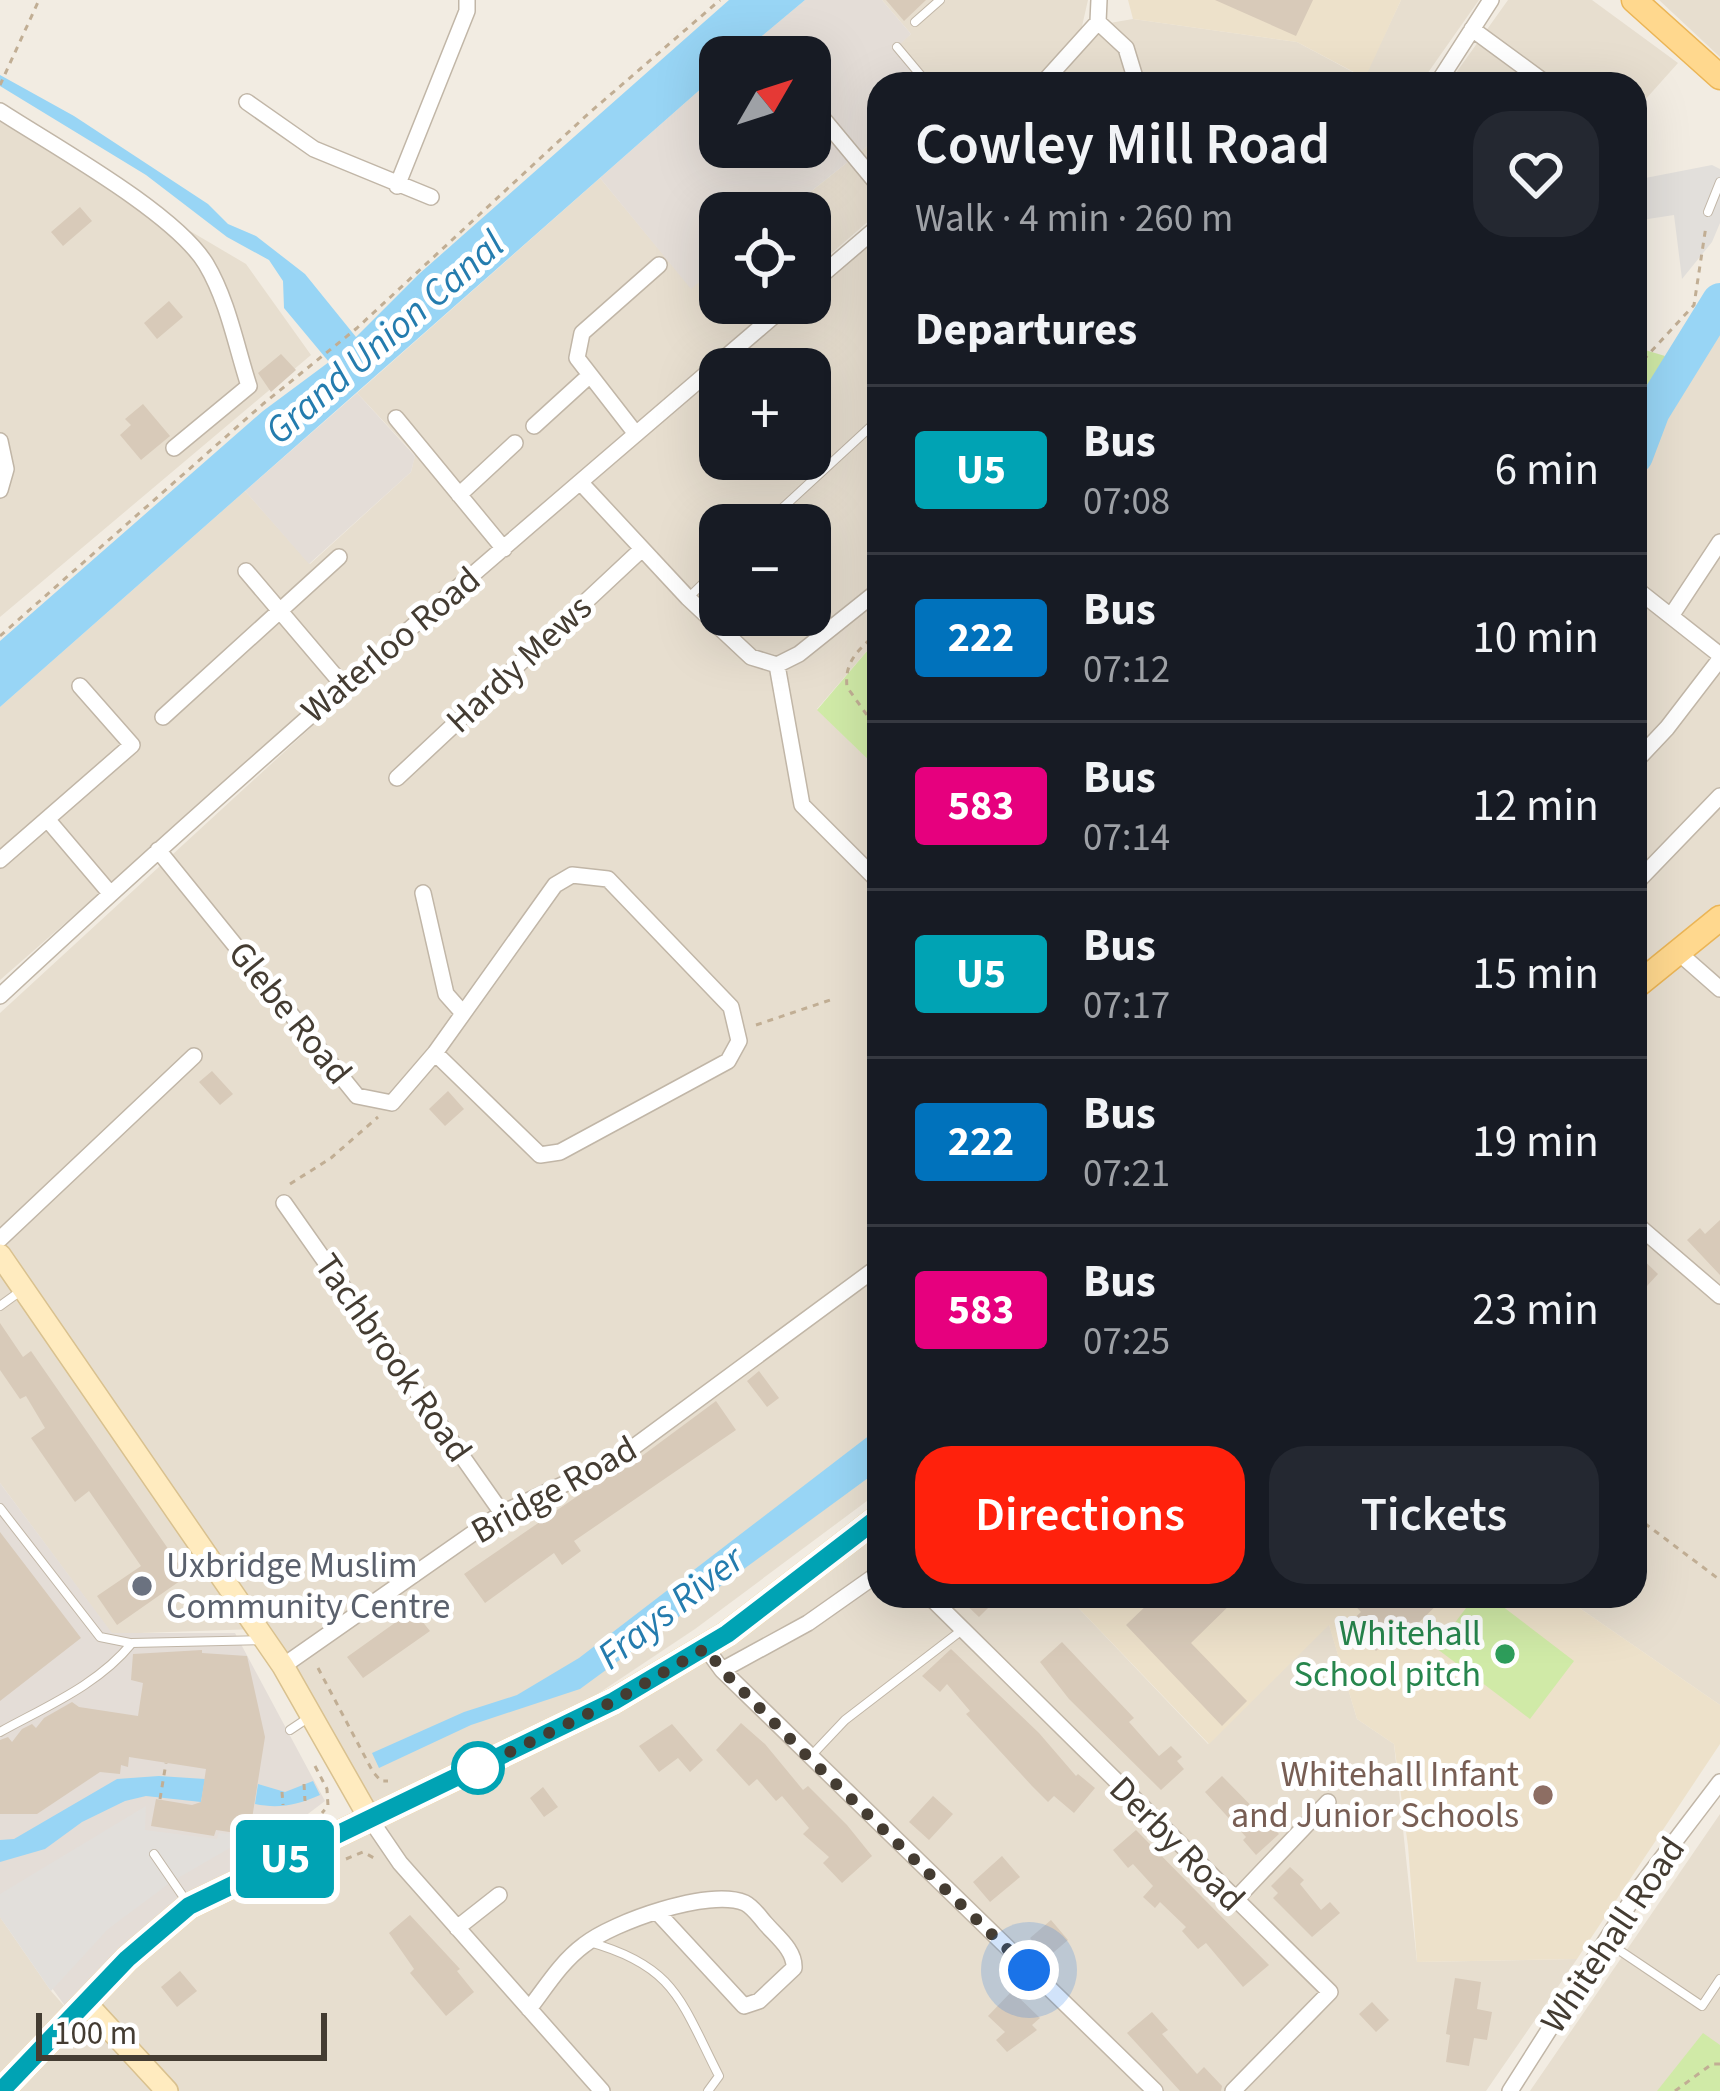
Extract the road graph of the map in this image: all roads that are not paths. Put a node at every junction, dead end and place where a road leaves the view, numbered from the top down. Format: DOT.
graph roads {
  1 [pos="467,0"];
  2 [pos="940,0"];
  3 [pos="1099,0"];
  4 [pos="1491,0"];
  5 [pos="1634,0"];
  6 [pos="915,22"];
  7 [pos="1098,22"];
  8 [pos="1472,29"];
  9 [pos="897,47"];
  10 [pos="918,72"];
  11 [pos="1053,72"];
  12 [pos="1133,72"];
  13 [pos="1444,72"];
  14 [pos="1531,72"];
  15 [pos="1720,77"];
  16 [pos="247,102"];
  17 [pos="0,111"];
  18 [pos="831,128"];
  19 [pos="867,172"];
  20 [pos="1720,182"];
  21 [pos="398,186"];
  22 [pos="431,197"];
  23 [pos="1708,212"];
  24 [pos="867,236"];
  25 [pos="659,266"];
  26 [pos="831,267"];
  27 [pos="765,324"];
  28 [pos="590,375"];
  29 [pos="396,418"];
  30 [pos="534,426"];
  31 [pos="867,430"];
  32 [pos="636,434"];
  33 [pos="0,441"];
  34 [pos="515,443"];
  35 [pos="174,448"];
  36 [pos="580,483"];
  37 [pos="0,490"];
  38 [pos="459,495"];
  39 [pos="787,504"];
  40 [pos="1720,542"];
  41 [pos="504,549"];
  42 [pos="642,549"];
  43 [pos="339,556"];
  44 [pos="246,571"];
  45 [pos="699,587"];
  46 [pos="1647,597"];
  47 [pos="688,598"];
  48 [pos="867,600"];
  49 [pos="280,611"];
  50 [pos="1671,616"];
  51 [pos="1720,657"];
  52 [pos="777,665"];
  53 [pos="342,684"];
  54 [pos="80,686"];
  55 [pos="164,718"];
  56 [pos="1647,749"];
  57 [pos="397,778"];
  58 [pos="1720,796"];
  59 [pos="47,819"];
  60 [pos="158,850"];
  61 [pos="0,860"];
  62 [pos="867,870"];
  63 [pos="1647,872"];
  64 [pos="109,892"];
  65 [pos="423,893"];
  66 [pos="1720,918"];
  67 [pos="1679,953"];
  68 [pos="1647,978"];
  69 [pos="1720,989"];
  70 [pos="0,996"];
  71 [pos="462,1012"];
  72 [pos="435,1053"];
  73 [pos="194,1056"];
  74 [pos="284,1203"];
  75 [pos="1647,1233"];
  76 [pos="0,1239"];
  77 [pos="0,1255"];
  78 [pos="867,1275"];
  79 [pos="23,1289"];
  80 [pos="1720,1296"];
  81 [pos="0,1306"];
  82 [pos="0,1508"];
  83 [pos="502,1513"];
  84 [pos="867,1526"];
  85 [pos="867,1581"];
  86 [pos="941,1608"];
  87 [pos="962,1630"];
  88 [pos="263,1640"];
  89 [pos="132,1643"];
  90 [pos="706,1648"];
  91 [pos="284,1666"];
  92 [pos="722,1670"];
  93 [pos="314,1713"];
  94 [pos="290,1730"];
  95 [pos="0,1732"];
  96 [pos="809,1758"];
  97 [pos="1720,1782"];
  98 [pos="1328,1802"];
  99 [pos="370,1819"];
  100 [pos="154,1854"];
  101 [pos="499,1894"];
  102 [pos="1234,1900"];
  103 [pos="189,1906"];
  104 [pos="658,1913"];
  105 [pos="458,1928"];
  106 [pos="588,1941"];
  107 [pos="1606,1941"];
  108 [pos="1720,1979"];
  109 [pos="85,2002"];
  110 [pos="529,2009"];
  111 [pos="1,2091"];
  112 [pos="167,2091"];
  113 [pos="602,2091"];
  114 [pos="708,2091"];
  115 [pos="1155,2091"];
  116 [pos="1233,2091"];
  117 [pos="1510,2091"];
  1 -- 21 [label="street"];
  2 -- 6 [label="lane"];
  3 -- 7 [label="street"];
  4 -- 8 [label="street"];
  5 -- 15 [label="main road"];
  7 -- 11 [label="street"];
  7 -- 12 [label="street"];
  8 -- 13 [label="street"];
  8 -- 14 [label="street"];
  9 -- 10 [label="lane"];
  16 -- 21 [label="street"];
  17 -- 35 [label="street"];
  18 -- 19 [label="street"];
  20 -- 23 [label="lane"];
  21 -- 22 [label="street"];
  24 -- 26 [label="street"];
  25 -- 28 [label="street"];
  27 -- 32 [label="street, Waterloo Road"];
  28 -- 30 [label="street"];
  28 -- 32 [label="street"];
  29 -- 38 [label="street"];
  31 -- 39 [label="lane"];
  32 -- 36 [label="street, Waterloo Road"];
  33 -- 37 [label="street"];
  34 -- 38 [label="street"];
  36 -- 41 [label="street, Waterloo Road"];
  36 -- 42 [label="street"];
  38 -- 41 [label="street"];
  40 -- 50 [label="street"];
  41 -- 53 [label="street, Waterloo Road"];
  42 -- 47 [label="street"];
  42 -- 57 [label="street, Hardy Mews"];
  43 -- 49 [label="street"];
  44 -- 49 [label="street"];
  45 -- 47 [label="lane"];
  46 -- 50 [label="street"];
  47 -- 52 [label="street"];
  48 -- 52 [label="street"];
  49 -- 53 [label="street"];
  49 -- 55 [label="street"];
  50 -- 51 [label="street"];
  51 -- 56 [label="street"];
  52 -- 62 [label="street"];
  53 -- 60 [label="street, Waterloo Road"];
  54 -- 59 [label="street"];
  58 -- 63 [label="street"];
  59 -- 61 [label="street"];
  59 -- 64 [label="street"];
  60 -- 64 [label="street, Waterloo Road"];
  60 -- 72 [label="street, Glebe Road"];
  64 -- 70 [label="street, Waterloo Road"];
  65 -- 71 [label="street"];
  66 -- 67 [label="main road"];
  67 -- 68 [label="main road"];
  67 -- 69 [label="street"];
  71 -- 72 [label="street, Glebe Road"];
  71 -- 72 [label="street, Glebe Road"];
  73 -- 76 [label="street"];
  74 -- 83 [label="street, Tachbrook Road"];
  75 -- 80 [label="street"];
  77 -- 79 [label="street"];
  78 -- 83 [label="street, Bridge Road"];
  79 -- 81 [label="lane"];
  79 -- 88 [label="street"];
  82 -- 89 [label="lane"];
  83 -- 91 [label="street, Bridge Road"];
  84 -- 90 [label="main road"];
  85 -- 92 [label="street"];
  86 -- 87 [label="street, Derby Road"];
  87 -- 96 [label="lane"];
  87 -- 102 [label="street, Derby Road"];
  88 -- 89 [label="lane"];
  88 -- 91 [label="street"];
  89 -- 95 [label="lane"];
  90 -- 92 [label="street"];
  90 -- 99 [label="main road"];
  91 -- 93 [label="street"];
  92 -- 96 [label="street"];
  93 -- 94 [label="lane"];
  93 -- 99 [label="street"];
  96 -- 115 [label="street"];
  97 -- 107 [label="street, Whitehall Road"];
  98 -- 102 [label="street"];
  99 -- 103 [label="main road"];
  99 -- 105 [label="street"];
  100 -- 103 [label="lane"];
  101 -- 105 [label="street"];
  102 -- 116 [label="street, Derby Road"];
  103 -- 109 [label="main road"];
  104 -- 104 [label="street"];
  104 -- 106 [label="street"];
  105 -- 110 [label="street"];
  106 -- 110 [label="street"];
  106 -- 114 [label="lane"];
  107 -- 108 [label="lane"];
  107 -- 117 [label="street, Whitehall Road"];
  109 -- 111 [label="main road"];
  109 -- 112 [label="street"];
  110 -- 113 [label="street"];
}
